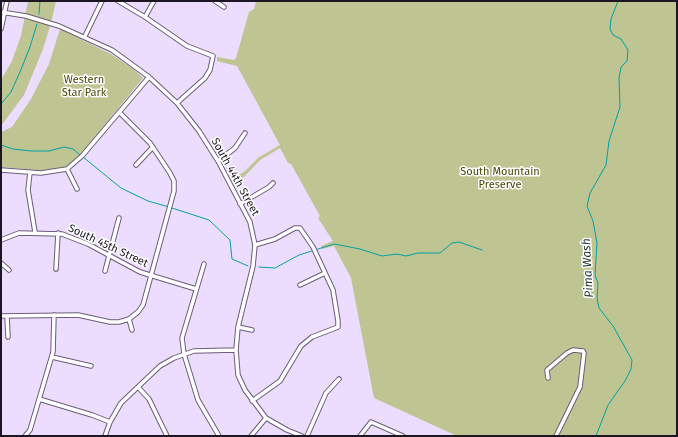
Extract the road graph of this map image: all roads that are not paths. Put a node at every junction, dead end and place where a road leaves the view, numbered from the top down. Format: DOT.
graph roads {
  1 [pos="7,1"];
  2 [pos="102,1"];
  3 [pos="118,1"];
  4 [pos="154,1"];
  5 [pos="215,1"];
  6 [pos="224,7"];
  7 [pos="3,12"];
  8 [pos="145,17"];
  9 [pos="1,29"];
  10 [pos="85,36"];
  11 [pos="149,77"];
  12 [pos="177,103"];
  13 [pos="119,112"];
  14 [pos="245,133"];
  15 [pos="153,147"];
  16 [pos="218,161"];
  17 [pos="136,165"];
  18 [pos="67,169"];
  19 [pos="1,170"];
  20 [pos="30,172"];
  21 [pos="273,183"];
  22 [pos="77,189"];
  23 [pos="240,204"];
  24 [pos="119,218"];
  25 [pos="35,232"];
  26 [pos="58,234"];
  27 [pos="1,240"];
  28 [pos="255,245"];
  29 [pos="109,256"];
  30 [pos="1,263"];
  31 [pos="204,264"];
  32 [pos="56,268"];
  33 [pos="9,270"];
  34 [pos="105,271"];
  35 [pos="325,273"];
  36 [pos="152,276"];
  37 [pos="300,285"];
  38 [pos="196,289"];
  39 [pos="54,315"];
  40 [pos="1,316"];
  41 [pos="7,316"];
  42 [pos="129,319"];
  43 [pos="238,326"];
  44 [pos="132,330"];
  45 [pos="252,330"];
  46 [pos="8,338"];
  47 [pos="236,350"];
  48 [pos="184,354"];
  49 [pos="52,357"];
  50 [pos="91,366"];
  51 [pos="548,378"];
  52 [pos="339,379"];
  53 [pos="138,387"];
  54 [pos="39,399"];
  55 [pos="252,400"];
  56 [pos="266,418"];
  57 [pos="110,422"];
  58 [pos="25,436"];
  59 [pos="105,436"];
  60 [pos="167,436"];
  61 [pos="219,436"];
  62 [pos="251,436"];
  63 [pos="302,436"];
  64 [pos="307,436"];
  65 [pos="360,436"];
  66 [pos="403,436"];
  67 [pos="556,436"];
  1 -- 7 [label="street"];
  2 -- 10 [label="street"];
  3 -- 8 [label="street"];
  4 -- 8 [label="street"];
  5 -- 6 [label="street"];
  7 -- 9 [label="street"];
  7 -- 10 [label="street, South 44th Street"];
  8 -- 12 [label="street"];
  10 -- 11 [label="street, South 44th Street"];
  11 -- 12 [label="street, South 44th Street"];
  11 -- 13 [label="street"];
  12 -- 16 [label="street, South 44th Street"];
  13 -- 15 [label="street"];
  13 -- 18 [label="street"];
  14 -- 16 [label="street"];
  15 -- 17 [label="street"];
  15 -- 36 [label="street"];
  16 -- 23 [label="street, South 44th Street"];
  18 -- 20 [label="street"];
  18 -- 22 [label="street"];
  19 -- 20 [label="street"];
  20 -- 25 [label="street"];
  21 -- 23 [label="street"];
  23 -- 28 [label="street, South 44th Street"];
  24 -- 29 [label="street"];
  25 -- 26 [label="street, South 45th Street"];
  25 -- 27 [label="street, South 45th Street"];
  26 -- 29 [label="street, South 45th Street"];
  26 -- 32 [label="street"];
  28 -- 35 [label="street"];
  28 -- 43 [label="street, South 44th Street"];
  29 -- 34 [label="street"];
  29 -- 36 [label="street, South 45th Street"];
  30 -- 33 [label="street"];
  31 -- 38 [label="street"];
  35 -- 37 [label="street"];
  35 -- 55 [label="street"];
  36 -- 38 [label="street, South 45th Street"];
  36 -- 42 [label="street"];
  38 -- 48 [label="street"];
  39 -- 41 [label="street"];
  39 -- 42 [label="street"];
  39 -- 49 [label="street"];
  40 -- 41 [label="street"];
  41 -- 46 [label="street"];
  42 -- 44 [label="street"];
  43 -- 45 [label="street"];
  43 -- 47 [label="street, South 44th Street"];
  47 -- 48 [label="street"];
  47 -- 55 [label="street, South 44th Street"];
  48 -- 53 [label="street"];
  48 -- 61 [label="street"];
  49 -- 50 [label="street"];
  49 -- 54 [label="street"];
  51 -- 67 [label="street"];
  52 -- 64 [label="street"];
  53 -- 57 [label="street"];
  53 -- 60 [label="street"];
  54 -- 57 [label="street"];
  54 -- 58 [label="street"];
  55 -- 56 [label="street, South 44th Street"];
  56 -- 62 [label="street"];
  56 -- 63 [label="street, South 44th Street"];
  57 -- 59 [label="street"];
  65 -- 66 [label="street"];
}
